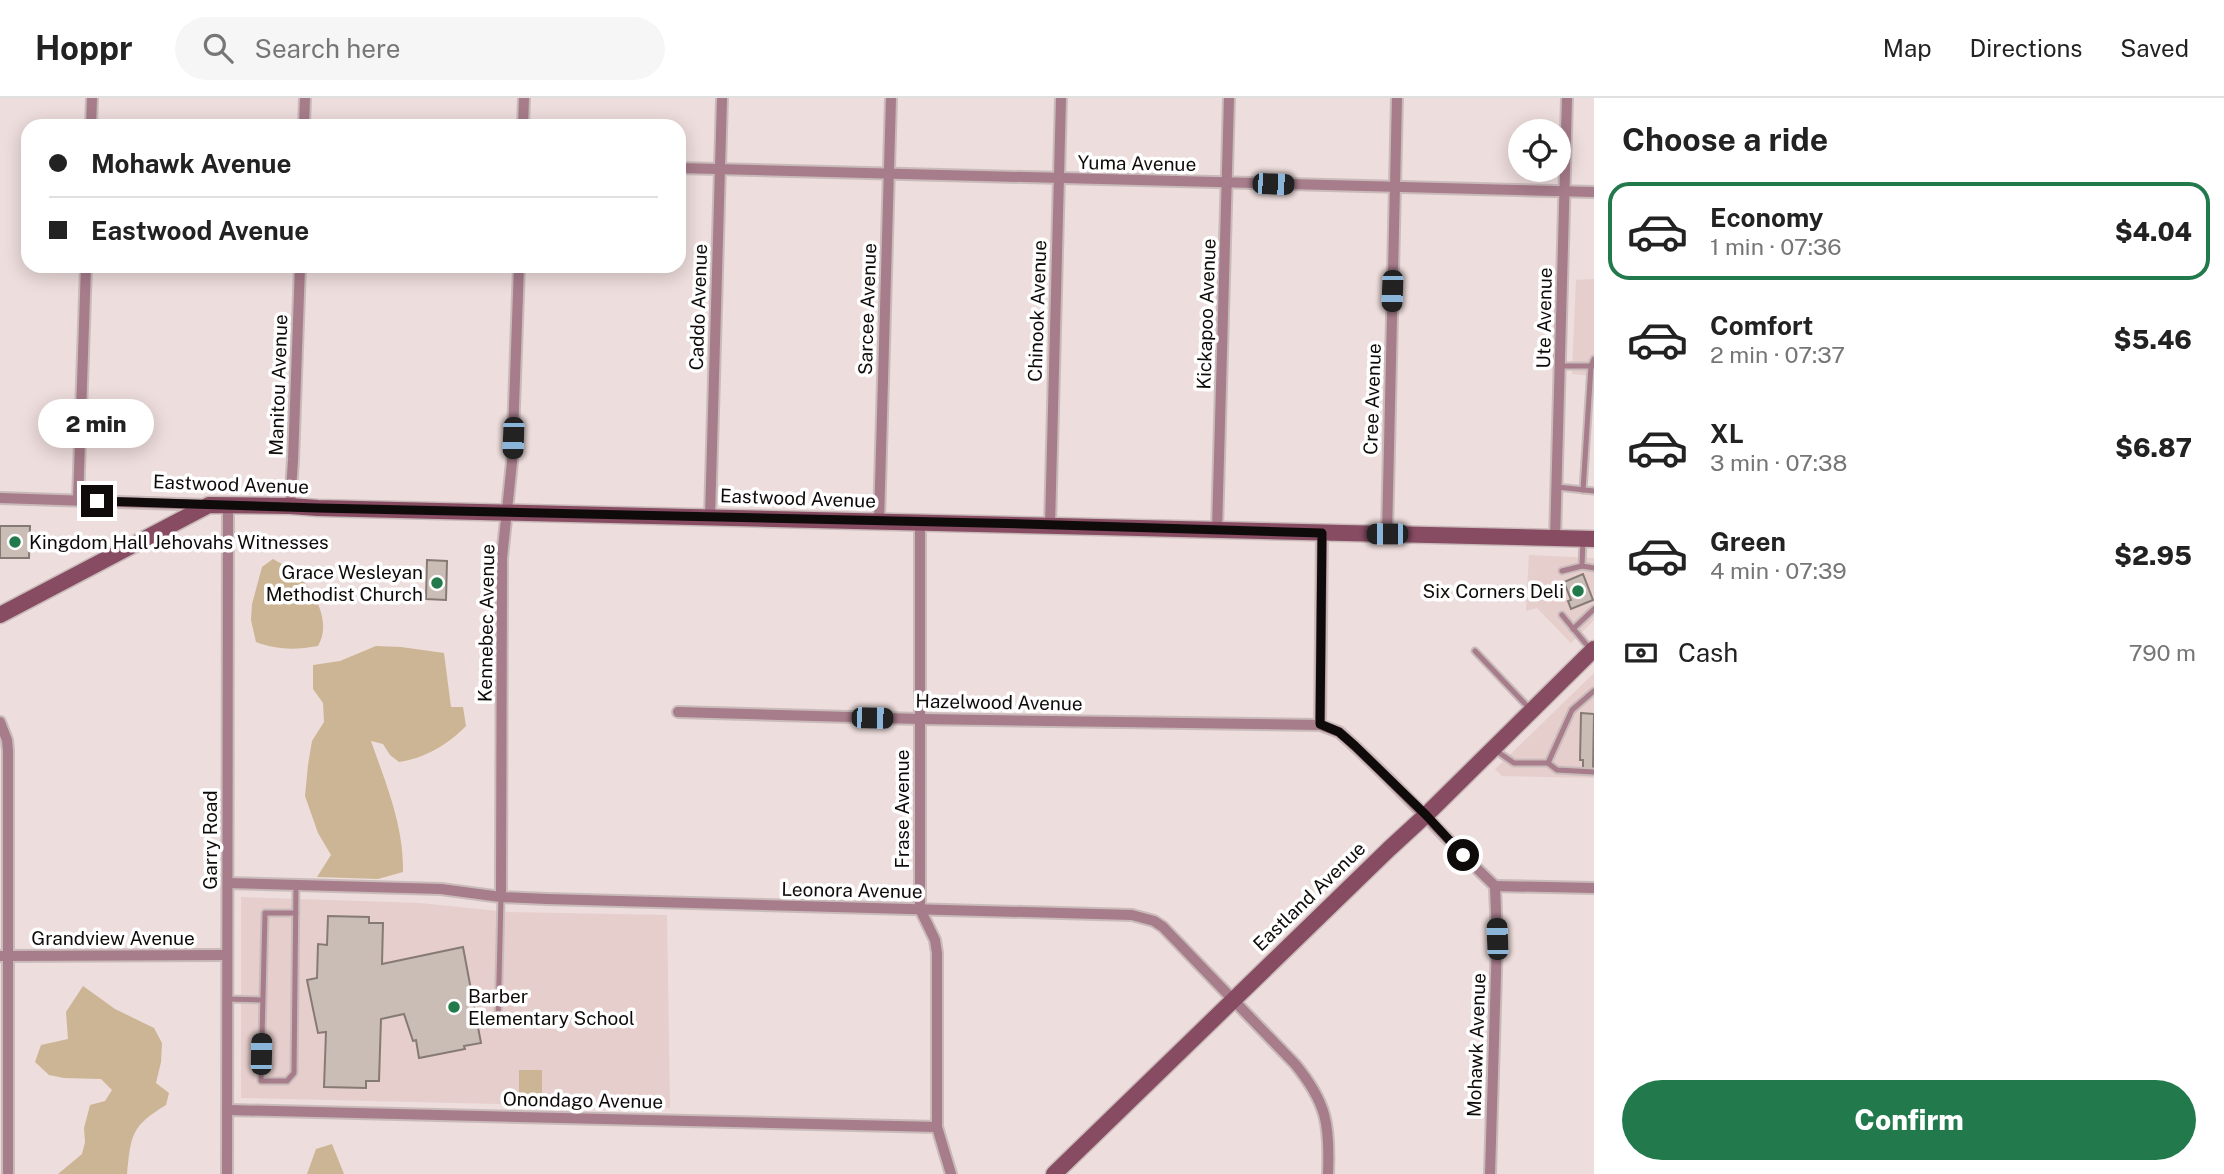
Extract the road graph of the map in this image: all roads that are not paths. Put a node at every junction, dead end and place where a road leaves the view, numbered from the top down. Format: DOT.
graph roads {
  1 [pos="92,98"];
  2 [pos="305,98"];
  3 [pos="524,98"];
  4 [pos="722,98"];
  5 [pos="891,98"];
  6 [pos="1061,98"];
  7 [pos="1229,98"];
  8 [pos="1397,98"];
  9 [pos="1567,98"];
  10 [pos="91,119"];
  11 [pos="304,119"];
  12 [pos="523,119"];
  13 [pos="686,168"];
  14 [pos="720,169"];
  15 [pos="890,174"];
  16 [pos="1058,178"];
  17 [pos="1226,182"];
  18 [pos="1397,188"];
  19 [pos="1564,191"];
  20 [pos="1594,192"];
  21 [pos="86,273"];
  22 [pos="300,273"];
  23 [pos="519,273"];
  24 [pos="1594,359"];
  25 [pos="1561,366"];
  26 [pos="1593,366"];
  27 [pos="1557,487"];
  28 [pos="1583,490"];
  29 [pos="1594,491"];
  30 [pos="0,498"];
  31 [pos="78,500"];
  32 [pos="209,505"];
  33 [pos="228,505"];
  34 [pos="290,506"];
  35 [pos="507,512"];
  36 [pos="710,516"];
  37 [pos="879,521"];
  38 [pos="920,522"];
  39 [pos="1050,525"];
  40 [pos="1217,530"];
  41 [pos="1322,533"];
  42 [pos="1387,534"];
  43 [pos="1555,539"];
  44 [pos="1588,539"];
  45 [pos="1582,566"];
  46 [pos="1594,568"];
  47 [pos="1562,571"];
  48 [pos="1594,609"];
  49 [pos="0,615"];
  50 [pos="1562,615"];
  51 [pos="1573,629"];
  52 [pos="1475,651"];
  53 [pos="1592,655"];
  54 [pos="1594,691"];
  55 [pos="1532,710"];
  56 [pos="678,712"];
  57 [pos="920,719"];
  58 [pos="0,722"];
  59 [pos="1320,724"];
  60 [pos="1492,748"];
  61 [pos="1548,763"];
  62 [pos="1594,772"];
  63 [pos="1426,815"];
  64 [pos="228,883"];
  65 [pos="296,885"];
  66 [pos="1495,886"];
  67 [pos="1594,888"];
  68 [pos="501,897"];
  69 [pos="920,909"];
  70 [pos="296,913"];
  71 [pos="226,955"];
  72 [pos="4,956"];
  73 [pos="227,999"];
  74 [pos="262,1000"];
  75 [pos="1232,1001"];
  76 [pos="498,1022"];
  77 [pos="229,1110"];
  78 [pos="937,1127"];
  79 [pos="8,1174"];
  80 [pos="227,1174"];
  81 [pos="951,1174"];
  82 [pos="1054,1174"];
  83 [pos="1328,1174"];
  84 [pos="1489,1174"];
  1 -- 10 [label="street"];
  2 -- 11 [label="street"];
  3 -- 12 [label="street"];
  4 -- 14 [label="street, Caddo Avenue"];
  5 -- 15 [label="street, Sarcee Avenue"];
  6 -- 16 [label="street, Chinook Avenue"];
  7 -- 17 [label="street, Kickapoo Avenue"];
  8 -- 18 [label="street, Cree Avenue"];
  9 -- 19 [label="street, Ute Avenue"];
  13 -- 14 [label="street, Yuma Avenue"];
  14 -- 15 [label="street, Yuma Avenue"];
  14 -- 36 [label="street, Caddo Avenue"];
  15 -- 16 [label="street, Yuma Avenue"];
  15 -- 37 [label="street, Sarcee Avenue"];
  16 -- 17 [label="street, Yuma Avenue"];
  16 -- 39 [label="street, Chinook Avenue"];
  17 -- 18 [label="street, Yuma Avenue"];
  17 -- 40 [label="street, Kickapoo Avenue"];
  18 -- 19 [label="street, Yuma Avenue"];
  18 -- 42 [label="street, Cree Avenue"];
  19 -- 20 [label="street, Yuma Avenue"];
  19 -- 25 [label="street, Ute Avenue"];
  21 -- 31 [label="street"];
  22 -- 34 [label="street, Manitou Avenue"];
  23 -- 35 [label="street, Kennebec Avenue"];
  24 -- 26 [label="lane"];
  25 -- 26 [label="lane"];
  25 -- 27 [label="street, Ute Avenue"];
  26 -- 28 [label="lane"];
  27 -- 28 [label="lane"];
  27 -- 43 [label="street, Ute Avenue"];
  28 -- 29 [label="lane"];
  30 -- 31 [label="street, Eastwood Avenue"];
  31 -- 32 [label="street, Eastwood Avenue"];
  32 -- 33 [label="street, Eastwood Avenue"];
  32 -- 49 [label="street"];
  33 -- 34 [label="street, Eastwood Avenue"];
  33 -- 64 [label="street, Garry Road"];
  34 -- 35 [label="street, Eastwood Avenue"];
  35 -- 36 [label="street, Eastwood Avenue"];
  35 -- 68 [label="street, Kennebec Avenue"];
  36 -- 37 [label="street, Eastwood Avenue"];
  37 -- 38 [label="street, Eastwood Avenue"];
  38 -- 39 [label="street, Eastwood Avenue"];
  38 -- 57 [label="street, Frase Avenue"];
  39 -- 40 [label="street, Eastwood Avenue"];
  40 -- 41 [label="street, Eastwood Avenue"];
  41 -- 42 [label="street, Eastwood Avenue"];
  41 -- 59 [label="street"];
  42 -- 43 [label="street, Eastwood Avenue"];
  43 -- 44 [label="street, Eastwood Avenue"];
  44 -- 45 [label="lane"];
  45 -- 46 [label="lane"];
  45 -- 47 [label="lane"];
  48 -- 51 [label="lane"];
  50 -- 51 [label="lane"];
  51 -- 53 [label="lane"];
  52 -- 55 [label="lane"];
  53 -- 55 [label="street, Eastland Avenue"];
  54 -- 61 [label="lane"];
  55 -- 60 [label="street, Eastland Avenue"];
  56 -- 57 [label="street, Hazelwood Avenue"];
  57 -- 59 [label="street, Hazelwood Avenue"];
  57 -- 69 [label="street, Frase Avenue"];
  58 -- 72 [label="street"];
  59 -- 63 [label="street"];
  60 -- 61 [label="lane"];
  60 -- 63 [label="street, Eastland Avenue"];
  61 -- 62 [label="lane"];
  63 -- 66 [label="street"];
  63 -- 75 [label="street, Eastland Avenue"];
  64 -- 65 [label="street, Leonora Avenue"];
  64 -- 71 [label="street, Garry Road"];
  65 -- 68 [label="street, Leonora Avenue"];
  65 -- 70 [label="lane"];
  66 -- 67 [label="street"];
  66 -- 84 [label="street, Mohawk Avenue"];
  68 -- 69 [label="street, Leonora Avenue"];
  68 -- 76 [label="lane"];
  69 -- 75 [label="street, Leonora Avenue"];
  69 -- 78 [label="street, Frase Avenue"];
  70 -- 74 [label="lane"];
  70 -- 74 [label="lane"];
  71 -- 72 [label="street, Grandview Avenue"];
  71 -- 73 [label="street, Garry Road"];
  72 -- 79 [label="street"];
  73 -- 74 [label="lane"];
  73 -- 77 [label="street, Garry Road"];
  75 -- 82 [label="street, Eastland Avenue"];
  75 -- 83 [label="street, Leonora Avenue"];
  77 -- 78 [label="street, Onondago Avenue"];
  77 -- 80 [label="street, Garry Road"];
  78 -- 81 [label="street, Frase Avenue"];
}
